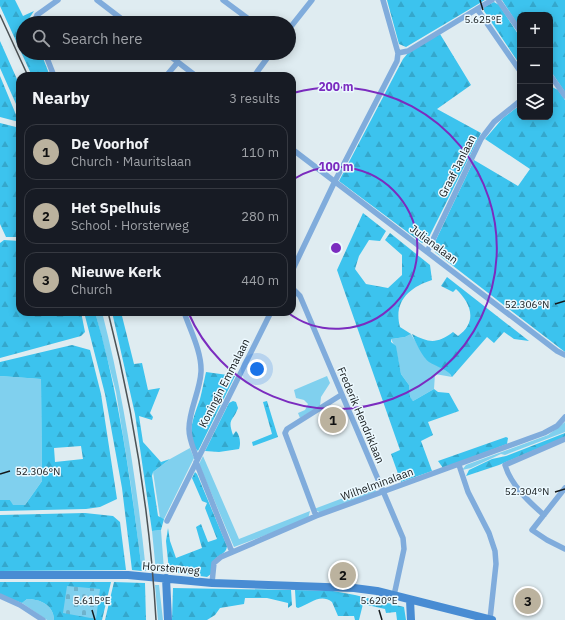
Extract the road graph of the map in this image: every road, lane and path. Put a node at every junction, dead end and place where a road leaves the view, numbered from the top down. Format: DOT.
graph roads {
  1 [pos="58,0"];
  2 [pos="97,0"];
  3 [pos="223,0"];
  4 [pos="312,0"];
  5 [pos="383,0"];
  6 [pos="492,0"];
  7 [pos="498,0"];
  8 [pos="477,8"];
  9 [pos="36,16"];
  10 [pos="118,16"];
  11 [pos="245,16"];
  12 [pos="296,20"];
  13 [pos="517,27"];
  14 [pos="398,53"];
  15 [pos="48,60"];
  16 [pos="175,60"];
  17 [pos="266,60"];
  18 [pos="178,62"];
  19 [pos="517,67"];
  20 [pos="52,72"];
  21 [pos="169,72"];
  22 [pos="191,72"];
  23 [pos="257,72"];
  24 [pos="553,81"];
  25 [pos="565,96"];
  26 [pos="517,103"];
  27 [pos="296,152"];
  28 [pos="335,181"];
  29 [pos="427,252"];
  30 [pos="296,263"];
  31 [pos="296,292"];
  32 [pos="185,316"];
  33 [pos="269,316"];
  34 [pos="565,355"];
  35 [pos="342,395"];
  36 [pos="565,417"];
  37 [pos="565,439"];
  38 [pos="197,460"];
  39 [pos="459,465"];
  40 [pos="565,488"];
  41 [pos="383,493"];
  42 [pos="544,515"];
  43 [pos="316,516"];
  44 [pos="167,521"];
  45 [pos="565,549"];
  46 [pos="232,552"];
  47 [pos="0,574"];
  48 [pos="166,578"];
  49 [pos="212,583"];
  50 [pos="0,596"];
  51 [pos="393,598"];
  52 [pos="410,602"];
  53 [pos="43,620"];
  54 [pos="168,620"];
  55 [pos="411,620"];
  56 [pos="491,620"];
  1 -- 9 [label="street"];
  2 -- 10 [label="street"];
  3 -- 11 [label="street"];
  4 -- 12 [label="street"];
  5 -- 14 [label="street"];
  6 -- 8 [label="street"];
  7 -- 13 [label="street"];
  8 -- 14 [label="street"];
  8 -- 19 [label="street"];
  14 -- 28 [label="street"];
  15 -- 20 [label="street"];
  16 -- 18 [label="street"];
  17 -- 23 [label="street"];
  18 -- 21 [label="street"];
  18 -- 22 [label="street"];
  24 -- 25 [label="street"];
  26 -- 29 [label="street, Graaf Janlaan"];
  27 -- 28 [label="street, Julianalaan"];
  28 -- 29 [label="street, Julianalaan"];
  28 -- 30 [label="street"];
  29 -- 34 [label="street, Julianalaan"];
  31 -- 35 [label="street, Frederik Hendriklaan"];
  32 -- 38 [label="street"];
  33 -- 38 [label="street, Koningin Emmalaan"];
  35 -- 41 [label="street, Frederik Hendriklaan"];
  35 -- 43 [label="street"];
  36 -- 39 [label="street, Wilhelminalaan"];
  37 -- 42 [label="street"];
  38 -- 44 [label="street, Koningin Emmalaan"];
  38 -- 46 [label="street"];
  39 -- 41 [label="street, Wilhelminalaan"];
  39 -- 56 [label="street"];
  40 -- 42 [label="street"];
  41 -- 43 [label="street, Wilhelminalaan"];
  41 -- 51 [label="street, Frederik Hendriklaan"];
  42 -- 45 [label="street"];
  43 -- 46 [label="street, Wilhelminalaan"];
  46 -- 49 [label="street, Wilhelminalaan"];
  47 -- 48 [label="main road, Horsterweg"];
  48 -- 49 [label="main road, Horsterweg"];
  48 -- 54 [label="main road"];
  49 -- 51 [label="main road, Horsterweg"];
  50 -- 53 [label="street"];
  51 -- 52 [label="main road, Horsterweg"];
  52 -- 55 [label="main road"];
  52 -- 56 [label="main road, Horsterweg"];
}
